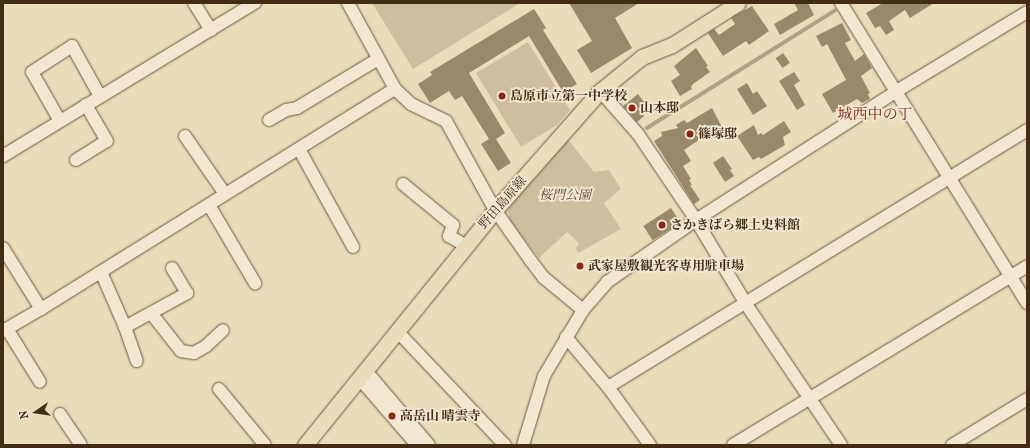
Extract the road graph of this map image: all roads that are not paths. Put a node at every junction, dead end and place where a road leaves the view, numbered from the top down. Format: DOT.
graph roads {
  1 [pos="194,3"];
  2 [pos="255,3"];
  3 [pos="348,3"];
  4 [pos="738,3"];
  5 [pos="841,3"];
  6 [pos="1027,12"];
  7 [pos="211,30"];
  8 [pos="378,59"];
  9 [pos="394,89"];
  10 [pos="600,91"];
  11 [pos="895,92"];
  12 [pos="100,96"];
  13 [pos="86,105"];
  14 [pos="270,120"];
  15 [pos="60,121"];
  16 [pos="1027,130"];
  17 [pos="185,136"];
  18 [pos="299,149"];
  19 [pos="3,156"];
  20 [pos="76,160"];
  21 [pos="950,178"];
  22 [pos="403,184"];
  23 [pos="225,194"];
  24 [pos="209,205"];
  25 [pos="495,210"];
  26 [pos="696,220"];
  27 [pos="466,246"];
  28 [pos="353,247"];
  29 [pos="3,248"];
  30 [pos="1027,266"];
  31 [pos="172,268"];
  32 [pos="101,272"];
  33 [pos="1011,276"];
  34 [pos="255,283"];
  35 [pos="1027,303"];
  36 [pos="746,304"];
  37 [pos="41,309"];
  38 [pos="583,310"];
  39 [pos="151,313"];
  40 [pos="125,327"];
  41 [pos="5,330"];
  42 [pos="223,330"];
  43 [pos="398,332"];
  44 [pos="566,337"];
  45 [pos="137,361"];
  46 [pos="363,375"];
  47 [pos="40,382"];
  48 [pos="608,387"];
  49 [pos="219,389"];
  50 [pos="810,398"];
  51 [pos="1027,398"];
  52 [pos="60,414"];
  53 [pos="80,445"];
  54 [pos="265,445"];
  55 [pos="305,445"];
  56 [pos="417,445"];
  57 [pos="429,445"];
  58 [pos="505,445"];
  59 [pos="523,445"];
  60 [pos="650,445"];
  61 [pos="733,445"];
  62 [pos="841,445"];
  63 [pos="952,445"];
  1 -- 7 [label="street"];
  2 -- 7 [label="street"];
  3 -- 8 [label="street"];
  4 -- 10 [label="main road, 野田島原線"];
  5 -- 11 [label="street"];
  6 -- 11 [label="street"];
  7 -- 12 [label="street"];
  8 -- 9 [label="street"];
  8 -- 14 [label="street"];
  9 -- 18 [label="street"];
  9 -- 25 [label="street"];
  10 -- 25 [label="main road, 野田島原線"];
  10 -- 26 [label="street"];
  11 -- 21 [label="street"];
  11 -- 26 [label="street"];
  12 -- 13 [label="street"];
  12 -- 15 [label="street"];
  13 -- 15 [label="street"];
  13 -- 20 [label="street"];
  15 -- 19 [label="street"];
  16 -- 21 [label="street"];
  17 -- 23 [label="street"];
  18 -- 23 [label="street"];
  18 -- 28 [label="street"];
  21 -- 33 [label="street"];
  21 -- 36 [label="street"];
  22 -- 27 [label="street"];
  23 -- 24 [label="street"];
  24 -- 32 [label="street"];
  24 -- 34 [label="street"];
  25 -- 27 [label="main road, 野田島原線"];
  25 -- 38 [label="street"];
  26 -- 36 [label="street"];
  26 -- 38 [label="street"];
  27 -- 43 [label="main road, 野田島原線"];
  29 -- 37 [label="street"];
  30 -- 33 [label="street"];
  31 -- 39 [label="street"];
  32 -- 37 [label="street"];
  32 -- 40 [label="street"];
  33 -- 35 [label="street"];
  33 -- 50 [label="street"];
  36 -- 48 [label="street"];
  36 -- 50 [label="street"];
  37 -- 41 [label="street"];
  38 -- 44 [label="street"];
  39 -- 40 [label="street"];
  39 -- 42 [label="street"];
  40 -- 45 [label="street"];
  41 -- 47 [label="street"];
  43 -- 46 [label="main road, 野田島原線"];
  43 -- 58 [label="street"];
  44 -- 48 [label="street"];
  44 -- 59 [label="street"];
  46 -- 55 [label="main road, 野田島原線"];
  46 -- 56 [label="street"];
  46 -- 57 [label="street"];
  48 -- 60 [label="street"];
  49 -- 54 [label="street"];
  50 -- 61 [label="street"];
  50 -- 62 [label="street"];
  51 -- 63 [label="street"];
  52 -- 53 [label="street"];
}
